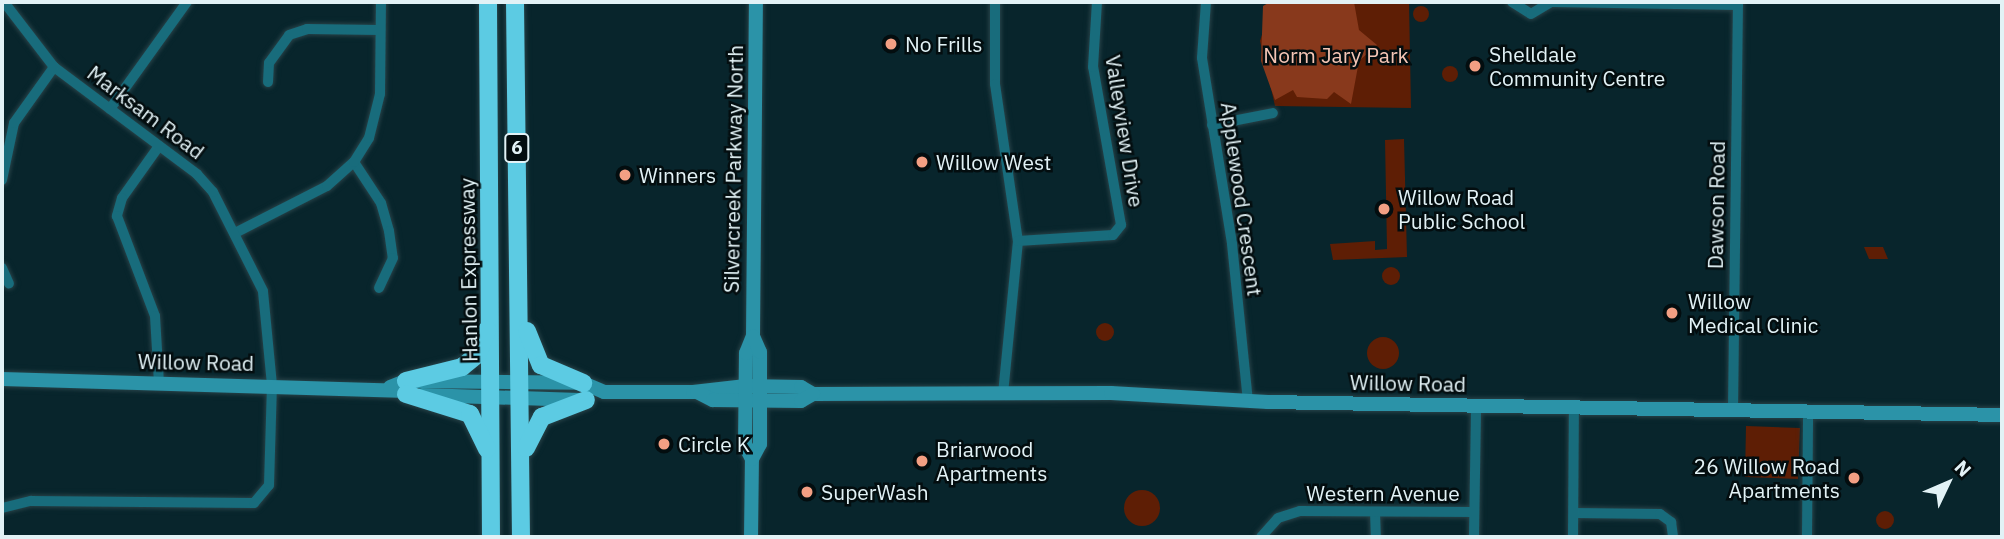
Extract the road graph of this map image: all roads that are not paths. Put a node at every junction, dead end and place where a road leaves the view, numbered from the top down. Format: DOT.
graph roads {
  1 [pos="4,2"];
  2 [pos="187,2"];
  3 [pos="381,2"];
  4 [pos="488,2"];
  5 [pos="515,2"];
  6 [pos="756,2"];
  7 [pos="995,2"];
  8 [pos="1097,2"];
  9 [pos="1206,2"];
  10 [pos="1512,2"];
  11 [pos="1551,2"];
  12 [pos="1738,4"];
  13 [pos="380,30"];
  14 [pos="54,67"];
  15 [pos="268,82"];
  16 [pos="110,109"];
  17 [pos="1273,113"];
  18 [pos="1212,125"];
  19 [pos="159,146"];
  20 [pos="354,162"];
  21 [pos="2,180"];
  22 [pos="235,233"];
  23 [pos="1018,241"];
  24 [pos="2,268"];
  25 [pos="9,284"];
  26 [pos="379,288"];
  27 [pos="519,294"];
  28 [pos="492,317"];
  29 [pos="2,379"];
  30 [pos="159,383"];
  31 [pos="272,384"];
  32 [pos="400,388"];
  33 [pos="492,390"];
  34 [pos="520,390"];
  35 [pos="584,392"];
  36 [pos="753,393"];
  37 [pos="1003,394"];
  38 [pos="1248,402"];
  39 [pos="1476,405"];
  40 [pos="1574,408"];
  41 [pos="1733,410"];
  42 [pos="1808,412"];
  43 [pos="2002,415"];
  44 [pos="490,462"];
  45 [pos="522,465"];
  46 [pos="2,508"];
  47 [pos="1375,512"];
  48 [pos="1474,512"];
  49 [pos="1574,513"];
  50 [pos="491,537"];
  51 [pos="521,537"];
  52 [pos="751,537"];
  53 [pos="1261,537"];
  54 [pos="1376,537"];
  55 [pos="1474,537"];
  56 [pos="1573,537"];
  57 [pos="1673,537"];
  58 [pos="1807,537"];
  1 -- 14 [label="street, Marksam Road"];
  2 -- 16 [label="street"];
  3 -- 13 [label="street"];
  4 -- 28 [label="highway, Hanlon Expressway / 6"];
  5 -- 27 [label="highway, 6"];
  6 -- 36 [label="main road, Silvercreek Parkway North"];
  7 -- 23 [label="street"];
  8 -- 23 [label="street, Valleyview Drive"];
  9 -- 18 [label="street, Applewood Crescent"];
  10 -- 11 [label="street"];
  11 -- 12 [label="street"];
  12 -- 41 [label="street, Dawson Road"];
  13 -- 15 [label="street"];
  13 -- 20 [label="street"];
  14 -- 16 [label="street, Marksam Road"];
  14 -- 21 [label="street"];
  16 -- 19 [label="street, Marksam Road"];
  17 -- 18 [label="street"];
  18 -- 38 [label="street, Applewood Crescent"];
  19 -- 22 [label="street, Marksam Road"];
  19 -- 30 [label="street"];
  20 -- 22 [label="street"];
  20 -- 26 [label="street"];
  22 -- 31 [label="street, Marksam Road"];
  23 -- 37 [label="street"];
  24 -- 25 [label="street"];
  27 -- 34 [label="highway, 6"];
  27 -- 35 [label="highway"];
  28 -- 32 [label="highway"];
  28 -- 33 [label="highway, Hanlon Expressway / 6"];
  29 -- 30 [label="main road, Willow Road"];
  30 -- 31 [label="main road, Willow Road"];
  31 -- 32 [label="main road, Willow Road"];
  31 -- 46 [label="street, Marksam Road"];
  32 -- 33 [label="main road, Willow Road"];
  32 -- 44 [label="highway"];
  33 -- 34 [label="main road, Willow Road"];
  33 -- 44 [label="highway, Hanlon Expressway / 6"];
  34 -- 35 [label="main road, Willow Road"];
  34 -- 45 [label="highway, 6"];
  35 -- 36 [label="main road, Willow Road"];
  35 -- 45 [label="highway"];
  36 -- 37 [label="main road, Willow Road"];
  36 -- 52 [label="main road, Silvercreek Parkway North"];
  37 -- 38 [label="main road, Willow Road"];
  38 -- 39 [label="main road, Willow Road"];
  39 -- 40 [label="main road, Willow Road"];
  39 -- 48 [label="street"];
  40 -- 41 [label="main road, Willow Road"];
  40 -- 49 [label="street"];
  41 -- 42 [label="main road, Willow Road"];
  42 -- 43 [label="main road, Willow Road"];
  42 -- 58 [label="street"];
  44 -- 50 [label="highway, Hanlon Expressway / 6"];
  45 -- 51 [label="highway, 6"];
  47 -- 48 [label="street, Western Avenue"];
  47 -- 53 [label="street, Western Avenue"];
  47 -- 54 [label="street"];
  48 -- 55 [label="street"];
  49 -- 56 [label="street"];
  49 -- 57 [label="street"];
}
